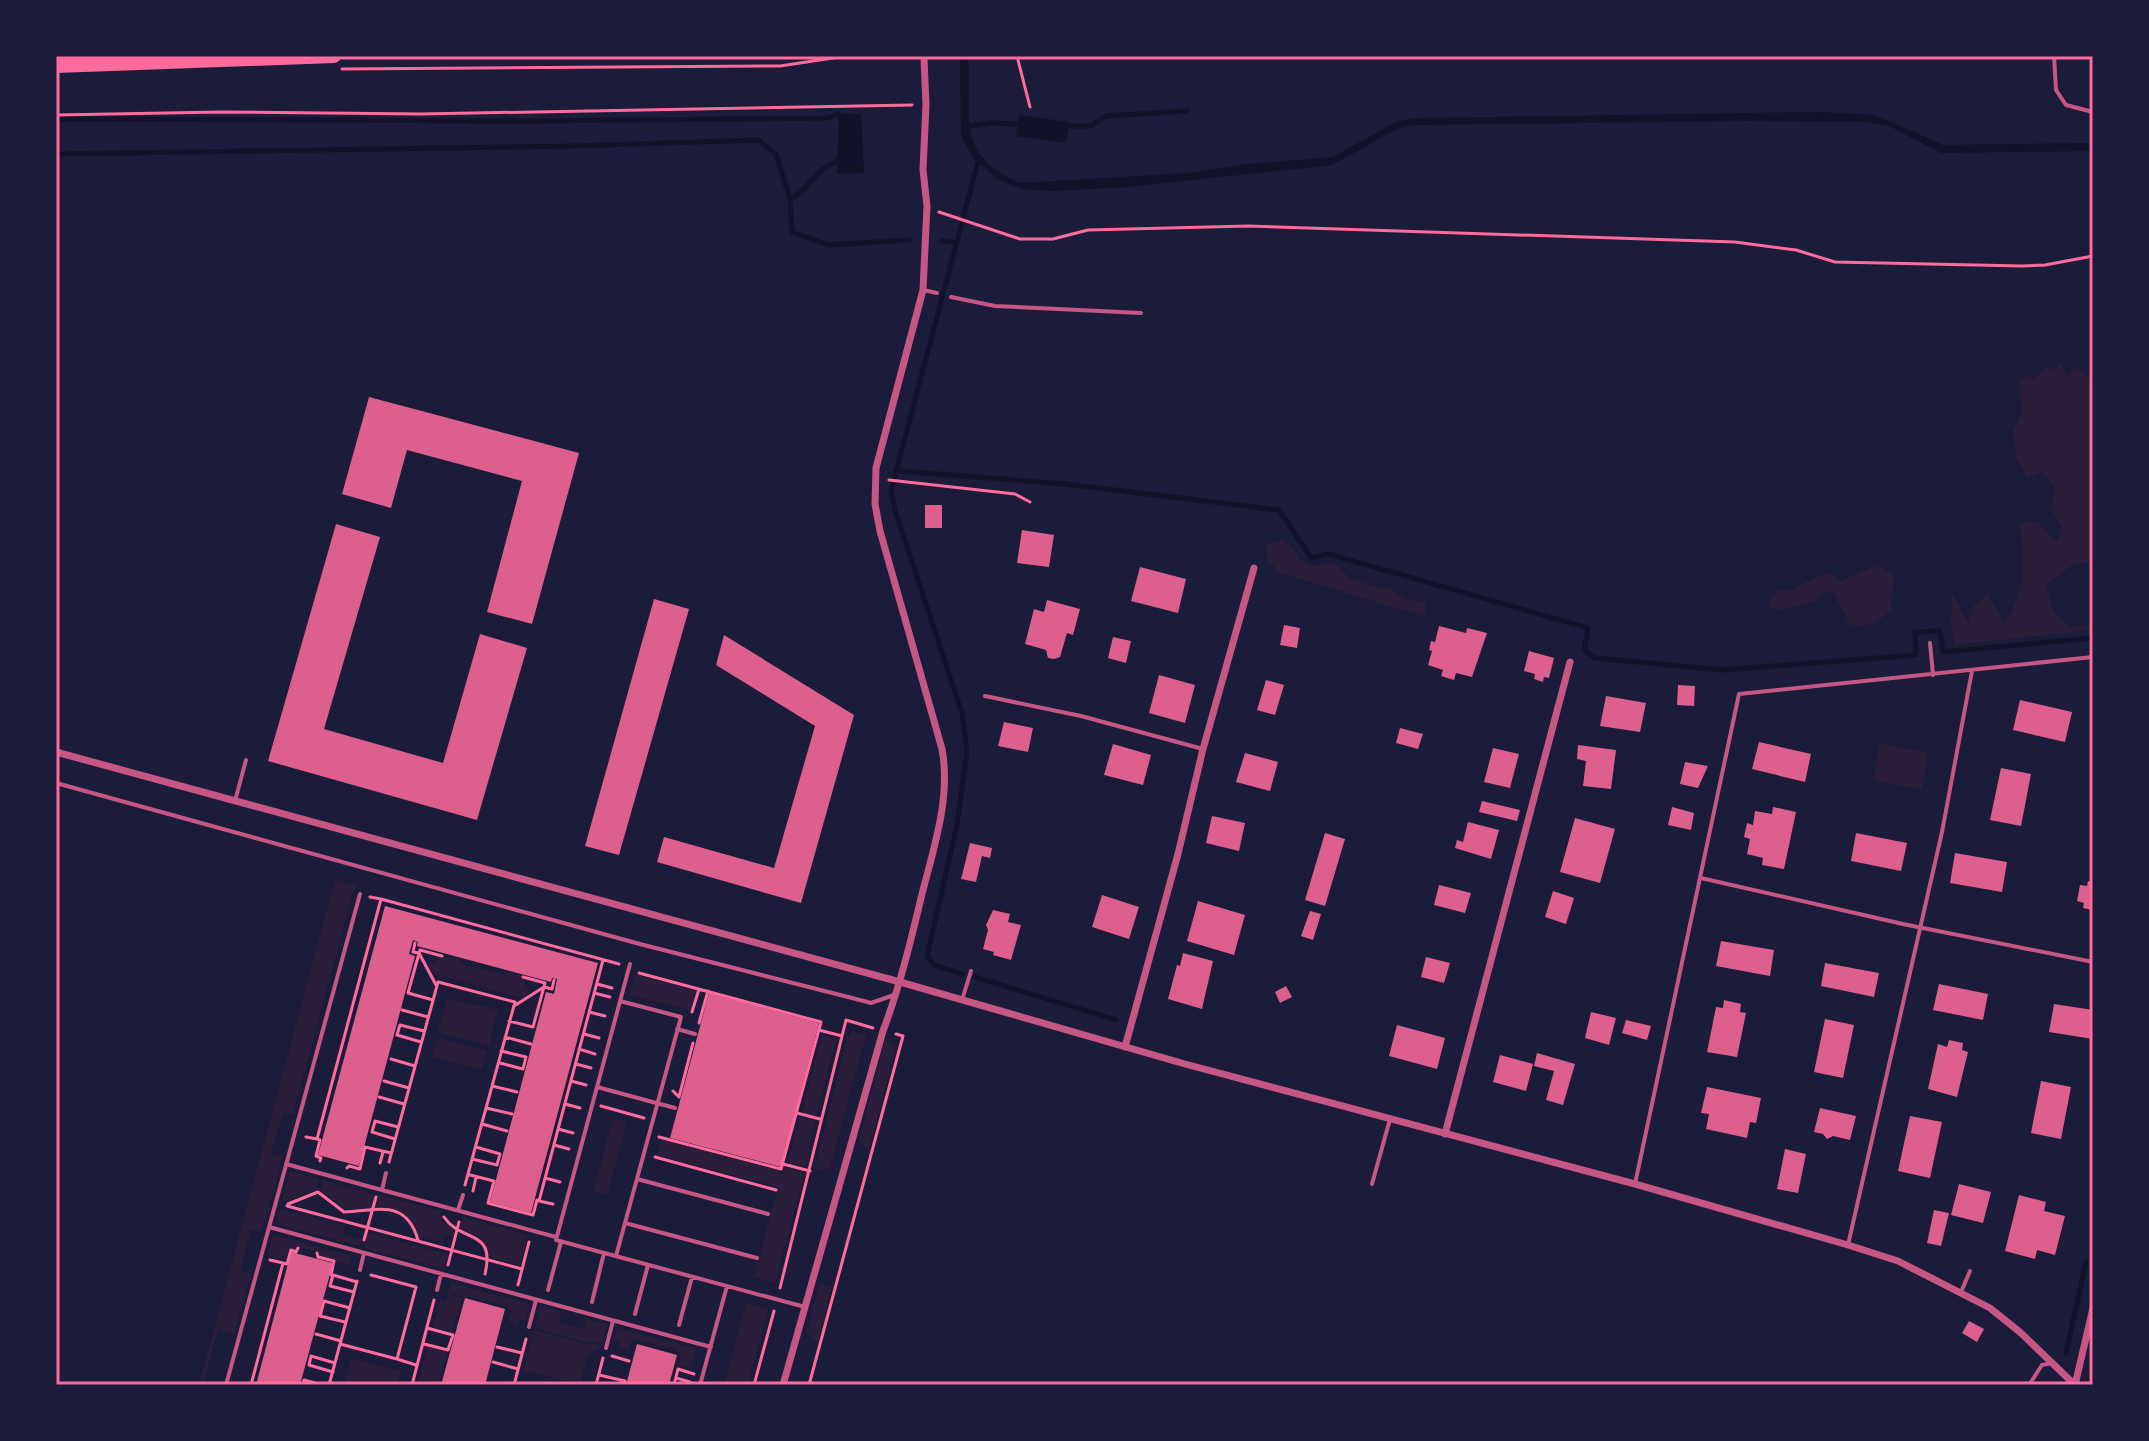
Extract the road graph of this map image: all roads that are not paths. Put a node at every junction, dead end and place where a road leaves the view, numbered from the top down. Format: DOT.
graph roads {
  1 [pos="2054,56"];
  2 [pos="924,58"];
  3 [pos="333,63"];
  4 [pos="56,66"];
  5 [pos="2093,112"];
  6 [pos="923,290"];
  7 [pos="937,293"];
  8 [pos="951,297"];
  9 [pos="1141,313"];
  10 [pos="1254,568"];
  11 [pos="1930,643"];
  12 [pos="2093,657"];
  13 [pos="1570,662"];
  14 [pos="1972,671"];
  15 [pos="1933,675"];
  16 [pos="985,696"];
  17 [pos="1203,749"];
  18 [pos="56,752"];
  19 [pos="246,760"];
  20 [pos="56,783"];
  21 [pos="235,801"];
  22 [pos="1701,878"];
  23 [pos="360,894"];
  24 [pos="1920,927"];
  25 [pos="2093,962"];
  26 [pos="630,964"];
  27 [pos="971,971"];
  28 [pos="900,982"];
  29 [pos="896,995"];
  30 [pos="962,1000"];
  31 [pos="620,1001"];
  32 [pos="677,1029"];
  33 [pos="695,1034"];
  34 [pos="1125,1047"];
  35 [pos="597,1087"];
  36 [pos="657,1104"];
  37 [pos="675,1108"];
  38 [pos="1390,1119"];
  39 [pos="1445,1134"];
  40 [pos="286,1164"];
  41 [pos="386,1173"];
  42 [pos="637,1179"];
  43 [pos="1372,1184"];
  44 [pos="1635,1184"];
  45 [pos="382,1190"];
  46 [pos="463,1195"];
  47 [pos="458,1210"];
  48 [pos="768,1214"];
  49 [pos="625,1223"];
  50 [pos="269,1227"];
  51 [pos="558,1239"];
  52 [pos="1848,1245"];
  53 [pos="363,1253"];
  54 [pos="604,1253"];
  55 [pos="616,1256"];
  56 [pos="757,1258"];
  57 [pos="648,1265"];
  58 [pos="360,1270"];
  59 [pos="1970,1271"];
  60 [pos="441,1274"];
  61 [pos="692,1277"];
  62 [pos="727,1286"];
  63 [pos="437,1290"];
  64 [pos="548,1290"];
  65 [pos="1961,1292"];
  66 [pos="536,1300"];
  67 [pos="592,1302"];
  68 [pos="805,1307"];
  69 [pos="2093,1308"];
  70 [pos="635,1314"];
  71 [pos="613,1321"];
  72 [pos="679,1325"];
  73 [pos="529,1327"];
  74 [pos="2090,1332"];
  75 [pos="711,1347"];
  76 [pos="606,1348"];
  77 [pos="2052,1363"];
  78 [pos="226,1385"];
  79 [pos="700,1385"];
  80 [pos="783,1385"];
  81 [pos="2029,1385"];
  82 [pos="2075,1385"];
  1 -- 5 [label="lane"];
  2 -- 6 [label="street"];
  3 -- 4 [label="highway"];
  6 -- 7 [label="lane"];
  6 -- 28 [label="street"];
  8 -- 9 [label="lane"];
  10 -- 17 [label="street"];
  11 -- 15 [label="lane"];
  12 -- 14 [label="lane"];
  13 -- 39 [label="street"];
  14 -- 15 [label="lane"];
  14 -- 24 [label="lane"];
  15 -- 22 [label="lane"];
  16 -- 17 [label="lane"];
  17 -- 34 [label="street"];
  18 -- 21 [label="street"];
  19 -- 21 [label="lane"];
  20 -- 29 [label="lane"];
  21 -- 28 [label="street"];
  22 -- 24 [label="lane"];
  22 -- 44 [label="lane"];
  23 -- 40 [label="lane"];
  24 -- 25 [label="lane"];
  24 -- 52 [label="lane"];
  26 -- 31 [label="lane"];
  27 -- 30 [label="lane"];
  28 -- 29 [label="street"];
  28 -- 30 [label="street"];
  29 -- 68 [label="street"];
  30 -- 34 [label="street"];
  31 -- 32 [label="lane"];
  31 -- 35 [label="lane"];
  32 -- 33 [label="lane"];
  32 -- 36 [label="lane"];
  34 -- 38 [label="street"];
  35 -- 36 [label="lane"];
  35 -- 51 [label="lane"];
  36 -- 37 [label="lane"];
  36 -- 42 [label="lane"];
  38 -- 39 [label="street"];
  38 -- 43 [label="lane"];
  39 -- 44 [label="street"];
  40 -- 45 [label="lane"];
  40 -- 50 [label="lane"];
  41 -- 45 [label="lane"];
  42 -- 48 [label="lane"];
  42 -- 49 [label="lane"];
  44 -- 52 [label="street"];
  45 -- 47 [label="lane"];
  46 -- 47 [label="lane"];
  47 -- 51 [label="lane"];
  49 -- 55 [label="lane"];
  49 -- 56 [label="lane"];
  50 -- 53 [label="lane"];
  50 -- 78 [label="lane"];
  51 -- 54 [label="lane"];
  51 -- 64 [label="lane"];
  52 -- 65 [label="street"];
  53 -- 58 [label="lane"];
  53 -- 60 [label="lane"];
  54 -- 55 [label="lane"];
  54 -- 67 [label="lane"];
  55 -- 57 [label="lane"];
  57 -- 61 [label="lane"];
  57 -- 70 [label="lane"];
  59 -- 65 [label="lane"];
  60 -- 63 [label="lane"];
  60 -- 66 [label="lane"];
  61 -- 62 [label="lane"];
  61 -- 72 [label="lane"];
  62 -- 68 [label="lane"];
  62 -- 75 [label="lane"];
  65 -- 77 [label="street"];
  66 -- 71 [label="lane"];
  66 -- 73 [label="lane"];
  68 -- 80 [label="street"];
  69 -- 74 [label="street"];
  71 -- 75 [label="lane"];
  71 -- 76 [label="lane"];
  74 -- 82 [label="street"];
  75 -- 79 [label="lane"];
  77 -- 81 [label="lane"];
  77 -- 82 [label="street"];
}
